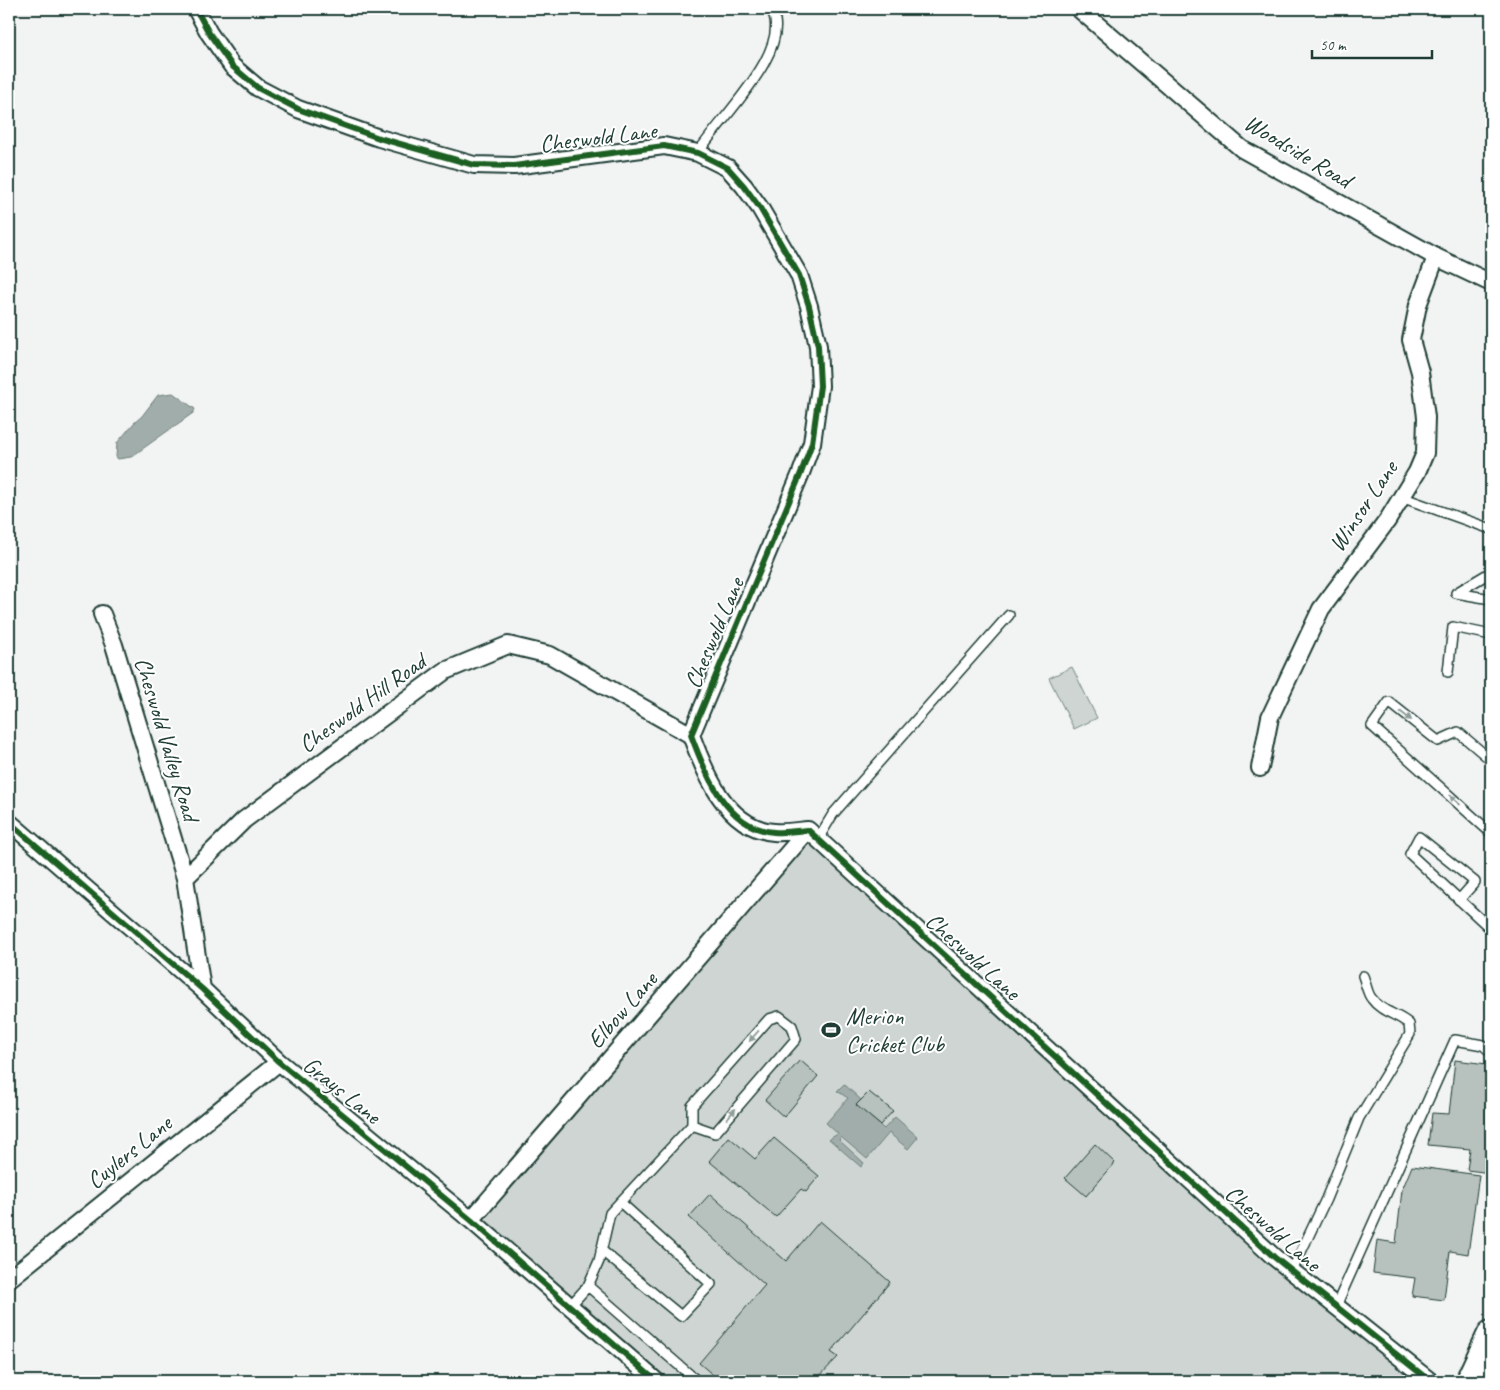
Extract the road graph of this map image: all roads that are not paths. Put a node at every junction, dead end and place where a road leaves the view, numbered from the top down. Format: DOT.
graph roads {
  1 [pos="196,9"];
  2 [pos="771,9"];
  3 [pos="1079,9"];
  4 [pos="698,153"];
  5 [pos="1436,257"];
  6 [pos="1491,283"];
  7 [pos="1401,497"];
  8 [pos="1491,529"];
  9 [pos="1491,572"];
  10 [pos="1491,599"];
  11 [pos="102,614"];
  12 [pos="1009,615"];
  13 [pos="1491,635"];
  14 [pos="1448,672"];
  15 [pos="690,735"];
  16 [pos="1491,760"];
  17 [pos="1260,768"];
  18 [pos="9,822"];
  19 [pos="1491,833"];
  20 [pos="813,834"];
  21 [pos="185,878"];
  22 [pos="1459,900"];
  23 [pos="1491,929"];
  24 [pos="1363,976"];
  25 [pos="202,989"];
  26 [pos="1491,1052"];
  27 [pos="278,1062"];
  28 [pos="692,1125"];
  29 [pos="620,1202"];
  30 [pos="471,1220"];
  31 [pos="601,1250"];
  32 [pos="1292,1271"];
  33 [pos="9,1279"];
  34 [pos="588,1286"];
  35 [pos="570,1306"];
  36 [pos="1336,1306"];
  37 [pos="1491,1335"];
  38 [pos="656,1381"];
  39 [pos="697,1381"];
  40 [pos="1430,1381"];
  41 [pos="1469,1381"];
  1 -- 4 [label="street, Cheswold Lane"];
  2 -- 4 [label="lane"];
  3 -- 5 [label="street, Woodside Road"];
  4 -- 15 [label="street, Cheswold Lane"];
  5 -- 6 [label="street, Woodside Road"];
  5 -- 7 [label="street, Winsor Lane"];
  7 -- 8 [label="lane"];
  7 -- 17 [label="street, Winsor Lane"];
  9 -- 10 [label="lane"];
  11 -- 21 [label="street, Cheswold Valley Road"];
  12 -- 20 [label="lane"];
  13 -- 14 [label="lane"];
  15 -- 20 [label="street"];
  15 -- 21 [label="street, Cheswold Hill Road"];
  19 -- 16 [label="lane, one-way"];
  18 -- 25 [label="street, Grays Lane"];
  20 -- 30 [label="street, Elbow Lane"];
  20 -- 32 [label="street, Cheswold Lane"];
  21 -- 25 [label="street"];
  22 -- 22 [label="lane"];
  22 -- 23 [label="lane"];
  24 -- 32 [label="lane"];
  25 -- 27 [label="street, Grays Lane"];
  26 -- 36 [label="lane"];
  27 -- 30 [label="street, Grays Lane"];
  27 -- 33 [label="street, Cuylers Lane"];
  28 -- 28 [label="lane, one-way"];
  28 -- 29 [label="lane"];
  29 -- 31 [label="lane"];
  29 -- 31 [label="lane"];
  30 -- 35 [label="street, Grays Lane"];
  31 -- 34 [label="lane"];
  32 -- 36 [label="street, Cheswold Lane"];
  34 -- 35 [label="lane"];
  34 -- 39 [label="lane"];
  35 -- 38 [label="street, Grays Lane"];
  36 -- 40 [label="street, Cheswold Lane"];
  37 -- 41 [label="main road"];
}
